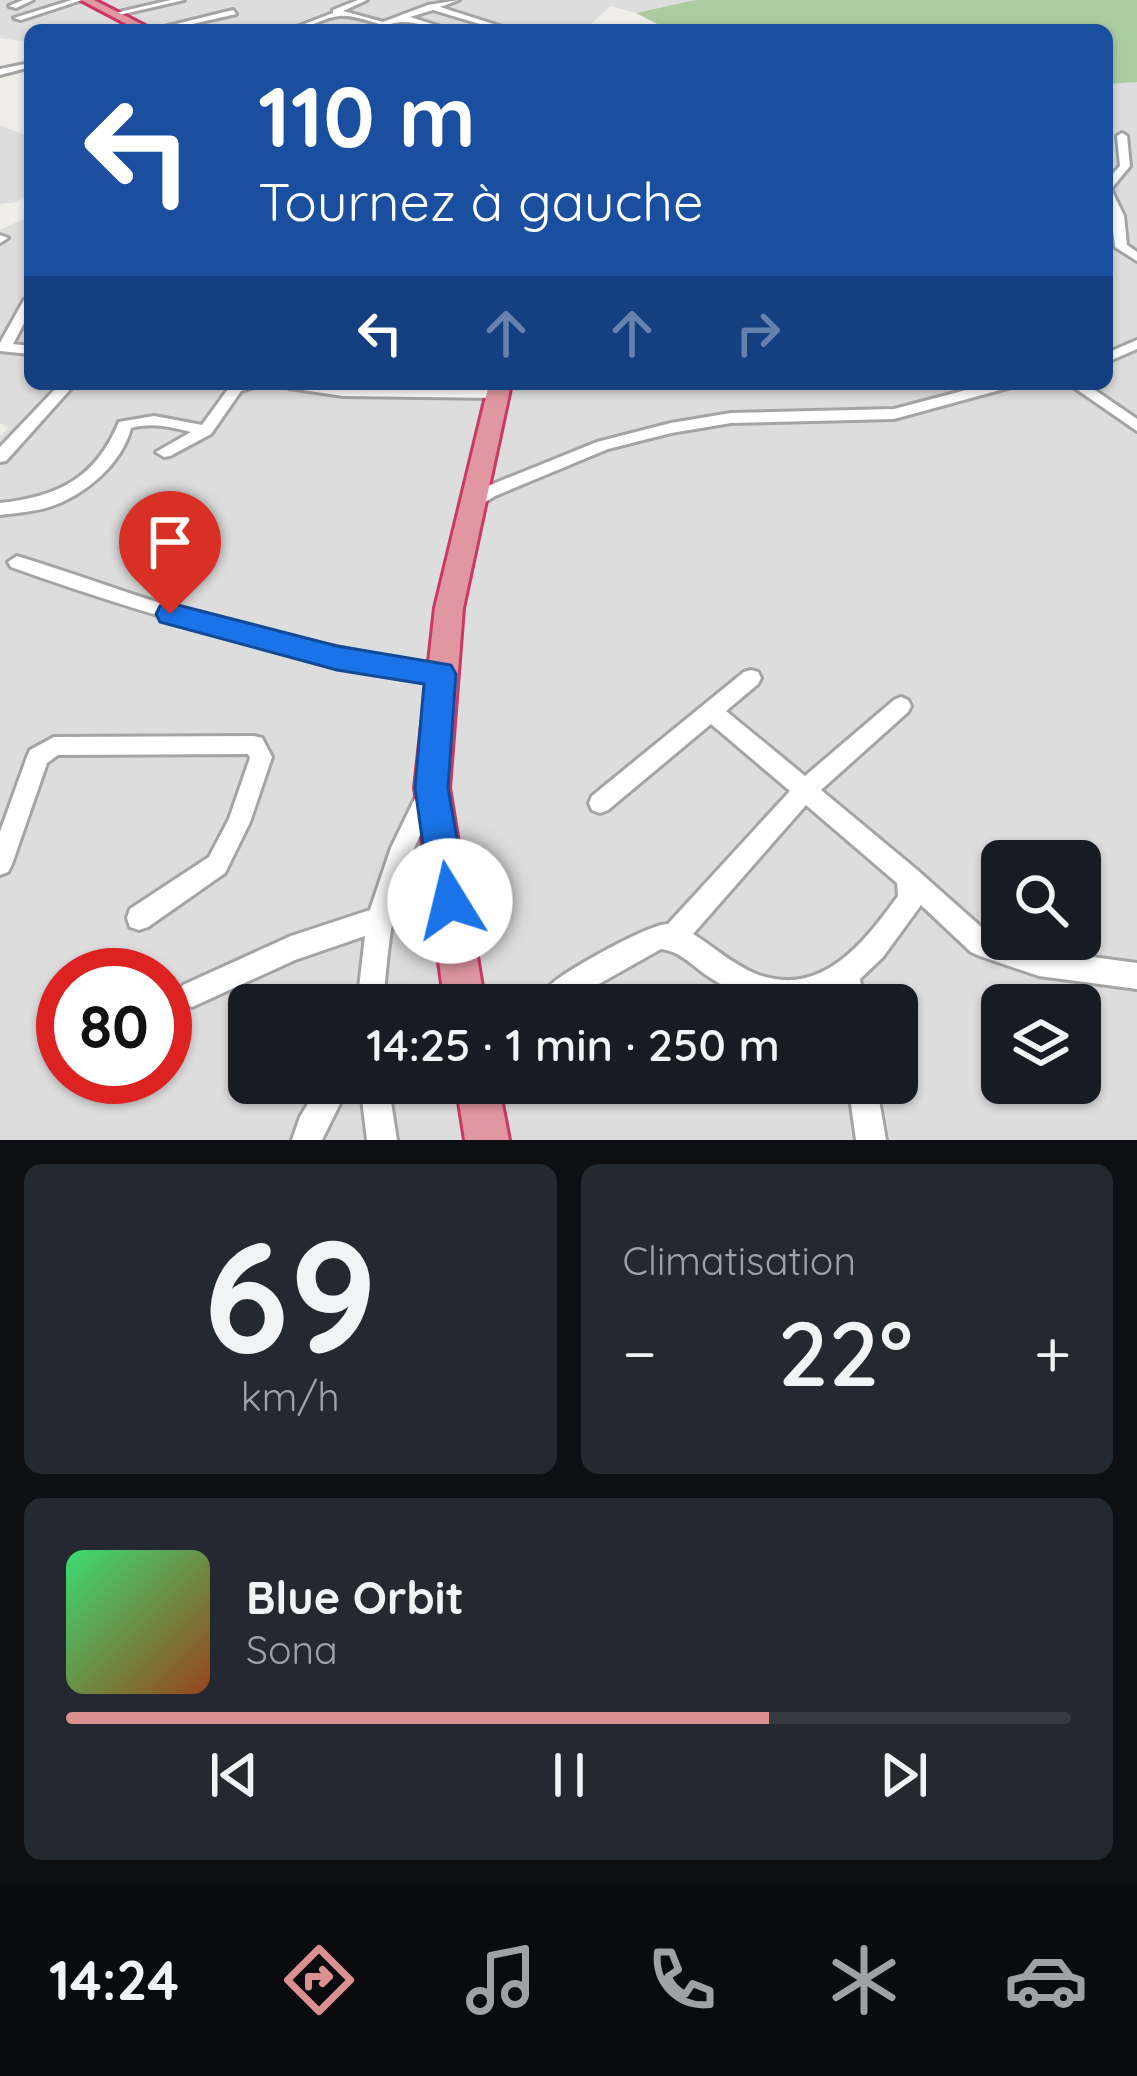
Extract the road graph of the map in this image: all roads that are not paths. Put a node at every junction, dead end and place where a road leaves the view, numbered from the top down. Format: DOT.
graph roads {
  1 [pos="29,0"];
  2 [pos="82,0"];
  3 [pos="182,0"];
  4 [pos="364,0"];
  5 [pos="452,1"];
  6 [pos="430,3"];
  7 [pos="13,6"];
  8 [pos="233,12"];
  9 [pos="118,13"];
  10 [pos="341,13"];
  11 [pos="18,18"];
  12 [pos="404,18"];
  13 [pos="387,23"];
  14 [pos="137,24"];
  15 [pos="182,24"];
  16 [pos="310,24"];
  17 [pos="384,24"];
  18 [pos="426,24"];
  19 [pos="491,24"];
  20 [pos="1122,136"];
  21 [pos="1131,154"];
  22 [pos="1113,198"];
  23 [pos="1137,257"];
  24 [pos="24,310"];
  25 [pos="2,347"];
  26 [pos="62,390"];
  27 [pos="235,390"];
  28 [pos="330,390"];
  29 [pos="447,390"];
  30 [pos="499,390"];
  31 [pos="984,390"];
  32 [pos="1085,390"];
  33 [pos="1137,426"];
  34 [pos="206,431"];
  35 [pos="164,452"];
  36 [pos="0,457"];
  37 [pos="474,503"];
  38 [pos="0,509"];
  39 [pos="17,562"];
  40 [pos="440,674"];
  41 [pos="751,678"];
  42 [pos="901,706"];
  43 [pos="712,712"];
  44 [pos="431,788"];
  45 [pos="804,791"];
  46 [pos="600,803"];
  47 [pos="0,864"];
  48 [pos="908,877"];
  49 [pos="139,918"];
  50 [pos="376,920"];
  51 [pos="674,935"];
  52 [pos="846,974"];
  53 [pos="1137,976"];
  54 [pos="371,984"];
  55 [pos="462,984"];
  56 [pos="573,984"];
  57 [pos="847,984"];
  58 [pos="192,994"];
  59 [pos="324,1104"];
  60 [pos="377,1104"];
  61 [pos="480,1104"];
  62 [pos="865,1104"];
  63 [pos="308,1140"];
  64 [pos="382,1140"];
  65 [pos="487,1140"];
  66 [pos="871,1140"];
  1 -- 7 [label="street"];
  2 -- 9 [label="highway"];
  2 -- 11 [label="street"];
  3 -- 9 [label="street"];
  4 -- 10 [label="street"];
  5 -- 6 [label="street"];
  6 -- 12 [label="street"];
  6 -- 19 [label="street"];
  8 -- 15 [label="street"];
  9 -- 14 [label="highway"];
  10 -- 13 [label="street"];
  10 -- 16 [label="street"];
  12 -- 13 [label="street"];
  12 -- 18 [label="street"];
  13 -- 17 [label="street"];
  20 -- 21 [label="street"];
  22 -- 23 [label="street"];
  24 -- 25 [label="street"];
  26 -- 36 [label="street"];
  27 -- 34 [label="street"];
  28 -- 29 [label="street"];
  30 -- 37 [label="highway"];
  31 -- 37 [label="street"];
  32 -- 33 [label="street"];
  34 -- 35 [label="street"];
  34 -- 38 [label="street"];
  37 -- 40 [label="highway"];
  39 -- 40 [label="street"];
  40 -- 44 [label="highway"];
  41 -- 43 [label="street"];
  42 -- 45 [label="street"];
  43 -- 45 [label="street"];
  43 -- 46 [label="street"];
  44 -- 50 [label="street"];
  44 -- 55 [label="highway"];
  45 -- 48 [label="street"];
  45 -- 51 [label="street"];
  47 -- 49 [label="street"];
  48 -- 52 [label="street"];
  48 -- 53 [label="street"];
  50 -- 54 [label="street"];
  50 -- 58 [label="street"];
  51 -- 52 [label="street"];
  51 -- 56 [label="street"];
  52 -- 57 [label="street"];
  59 -- 63 [label="street"];
  60 -- 64 [label="street"];
  61 -- 65 [label="highway"];
  62 -- 66 [label="street"];
}
